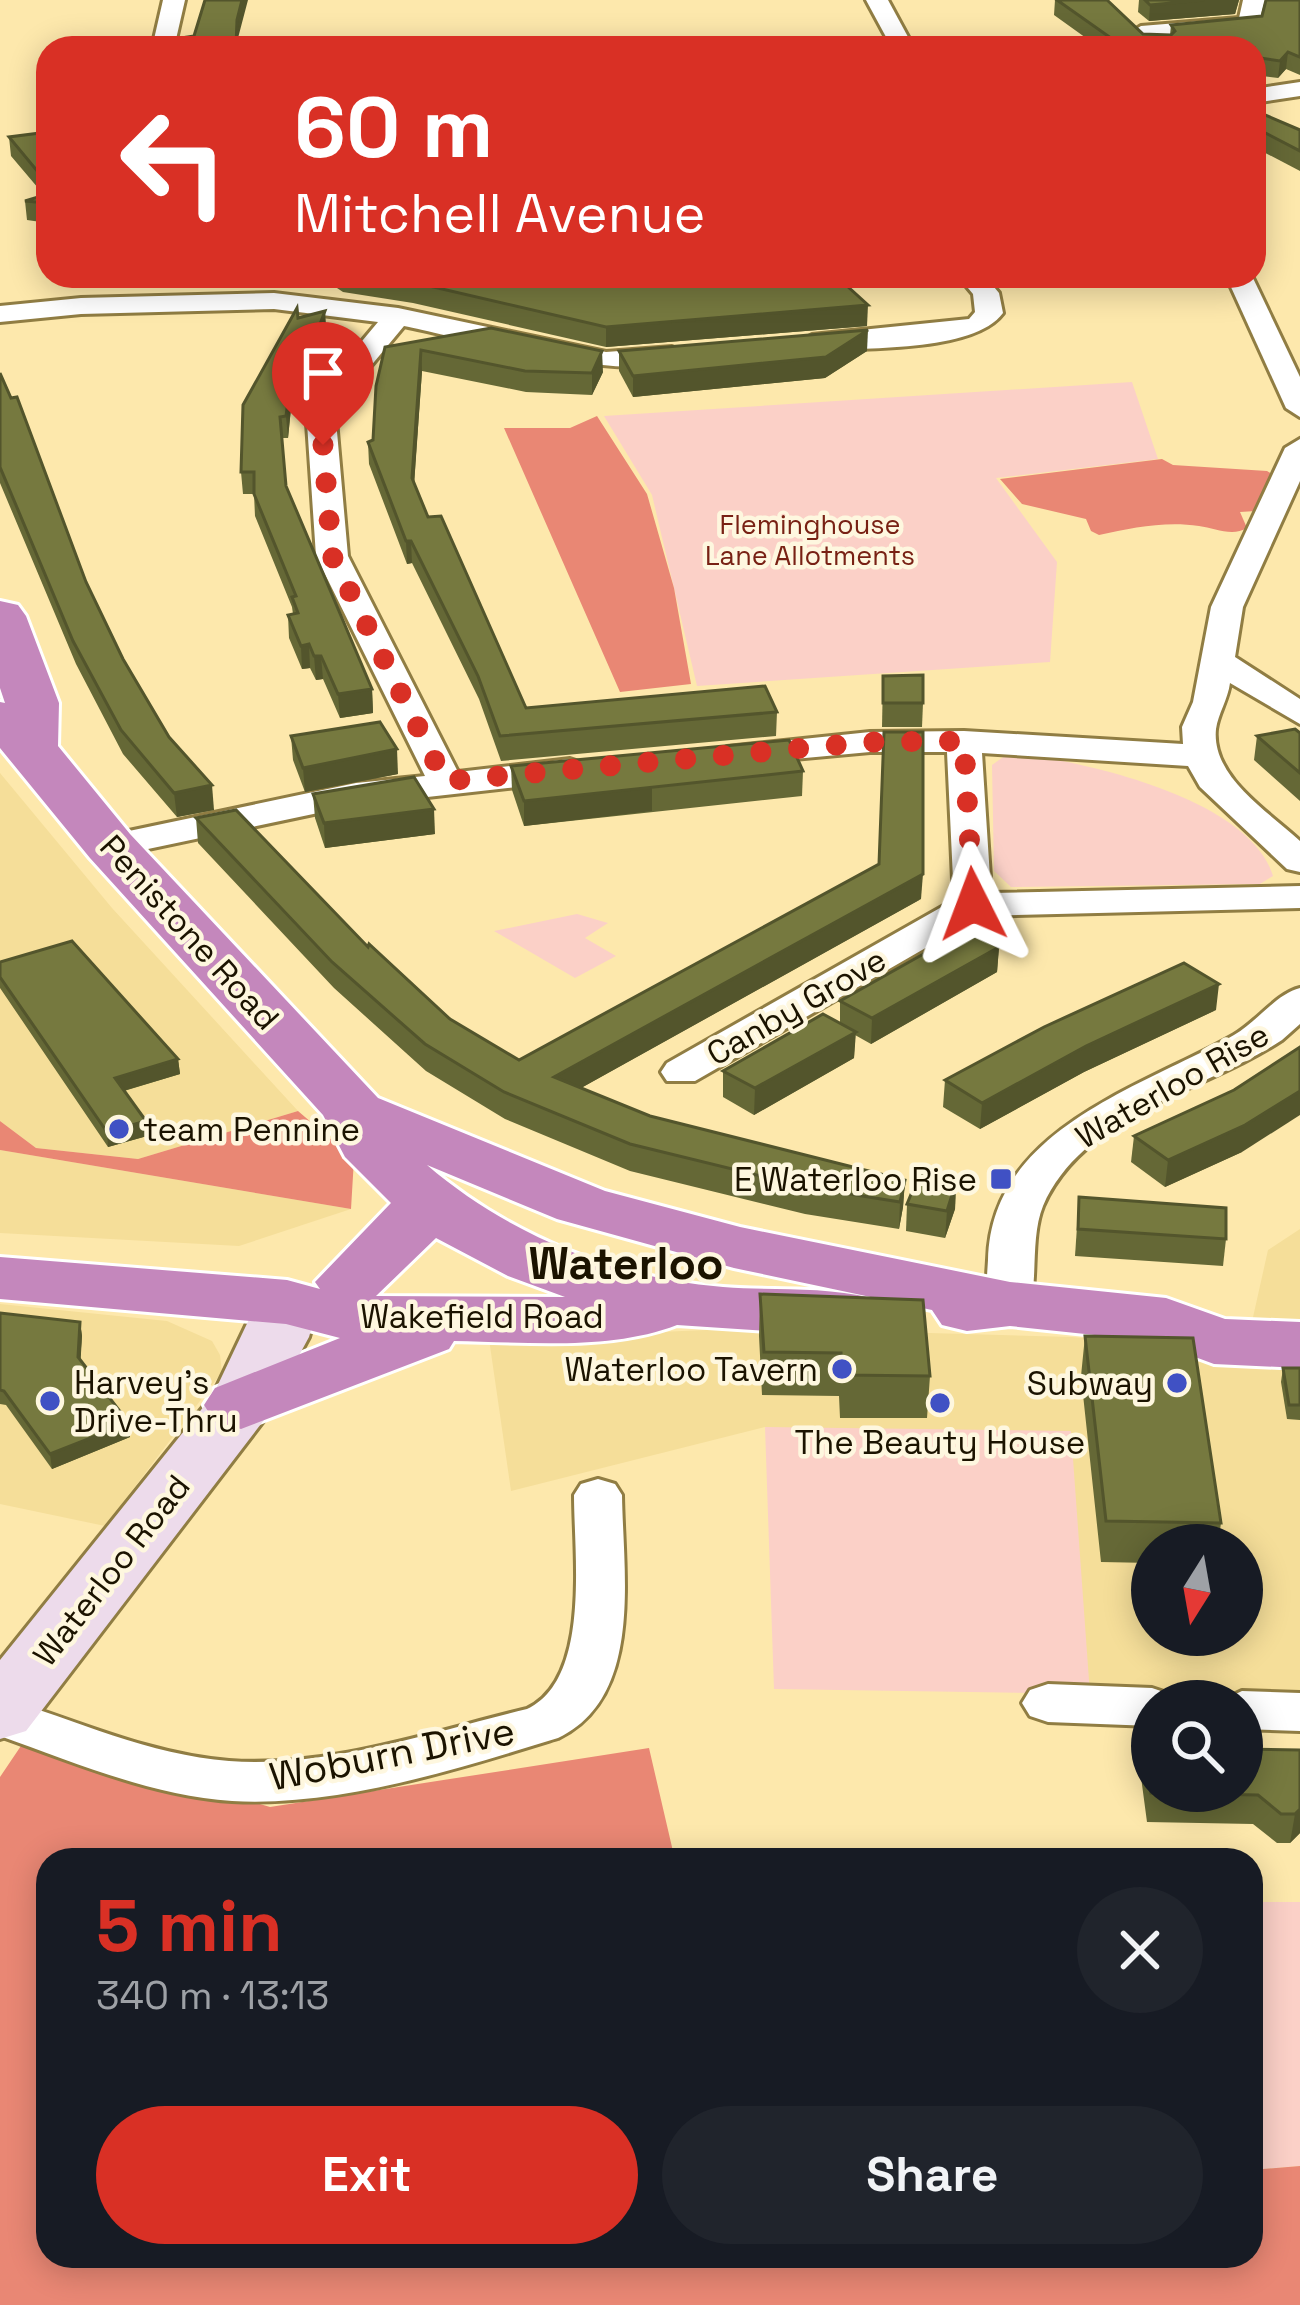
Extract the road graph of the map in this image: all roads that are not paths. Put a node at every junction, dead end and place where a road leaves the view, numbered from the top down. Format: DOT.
graph roads {
  1 [pos="174,0"];
  2 [pos="878,0"];
  3 [pos="1254,0"];
  4 [pos="1117,12"];
  5 [pos="166,36"];
  6 [pos="897,36"];
  7 [pos="1143,36"];
  8 [pos="1178,36"];
  9 [pos="1300,89"];
  10 [pos="1266,94"];
  11 [pos="289,288"];
  12 [pos="982,288"];
  13 [pos="1245,288"];
  14 [pos="274,301"];
  15 [pos="0,314"];
  16 [pos="398,316"];
  17 [pos="794,345"];
  18 [pos="700,352"];
  19 [pos="1300,408"];
  20 [pos="1300,448"];
  21 [pos="1266,516"];
  22 [pos="1300,521"];
  23 [pos="3,631"];
  24 [pos="1217,660"];
  25 [pos="1300,714"];
  26 [pos="15,733"];
  27 [pos="964,741"];
  28 [pos="1201,755"];
  29 [pos="708,757"];
  30 [pos="615,765"];
  31 [pos="445,781"];
  32 [pos="110,845"];
  33 [pos="1300,861"];
  34 [pos="1300,896"];
  35 [pos="973,904"];
  36 [pos="1300,1000"];
  37 [pos="681,1072"];
  38 [pos="380,1122"];
  39 [pos="426,1201"];
  40 [pos="620,1242"];
  41 [pos="535,1262"];
  42 [pos="0,1278"];
  43 [pos="715,1286"];
  44 [pos="319,1292"];
  45 [pos="1010,1304"];
  46 [pos="1300,1311"];
  47 [pos="467,1319"];
  48 [pos="1166,1319"];
  49 [pos="1300,1345"];
  50 [pos="241,1405"];
  51 [pos="598,1495"];
  52 [pos="1048,1702"];
  53 [pos="1131,1706"];
  54 [pos="1263,1711"];
  55 [pos="1300,1712"];
  56 [pos="0,1714"];
  1 -- 5 [label="street"];
  2 -- 6 [label="street"];
  3 -- 8 [label="street"];
  4 -- 7 [label="street"];
  9 -- 10 [label="street"];
  11 -- 14 [label="street"];
  12 -- 17 [label="street"];
  13 -- 19 [label="street"];
  14 -- 15 [label="street"];
  14 -- 16 [label="street"];
  16 -- 18 [label="street"];
  16 -- 31 [label="street"];
  20 -- 21 [label="street"];
  21 -- 22 [label="street"];
  21 -- 24 [label="street"];
  23 -- 26 [label="highway, Penistone Road"];
  24 -- 25 [label="street"];
  24 -- 28 [label="street"];
  26 -- 32 [label="highway, Penistone Road"];
  27 -- 28 [label="street"];
  27 -- 29 [label="street"];
  27 -- 35 [label="street"];
  28 -- 33 [label="street"];
  30 -- 31 [label="street"];
  31 -- 32 [label="street"];
  32 -- 38 [label="highway, Penistone Road"];
  34 -- 35 [label="street, Canby Grove"];
  35 -- 37 [label="street, Canby Grove"];
  36 -- 45 [label="street, Waterloo Rise"];
  38 -- 39 [label="highway, Penistone Road"];
  38 -- 40 [label="highway"];
  38 -- 43 [label="highway, Penistone Road"];
  39 -- 41 [label="highway, Penistone Road"];
  39 -- 44 [label="highway"];
  40 -- 41 [label="highway, Wakefield Road"];
  40 -- 43 [label="highway"];
  41 -- 43 [label="highway, Penistone Road"];
  41 -- 44 [label="highway, Wakefield Road"];
  42 -- 44 [label="highway, Wakefield Road"];
  43 -- 45 [label="highway, Wakefield Road"];
  43 -- 47 [label="highway, Wakefield Road"];
  44 -- 47 [label="highway, Wakefield Road"];
  44 -- 50 [label="street, Waterloo Road"];
  45 -- 48 [label="highway, Wakefield Road"];
  46 -- 48 [label="highway, Wakefield Road"];
  47 -- 50 [label="highway"];
  48 -- 49 [label="highway, Wakefield Road"];
  50 -- 56 [label="street, Waterloo Road"];
  51 -- 56 [label="street, Woburn Drive"];
  52 -- 53 [label="street"];
  54 -- 55 [label="street"];
}
